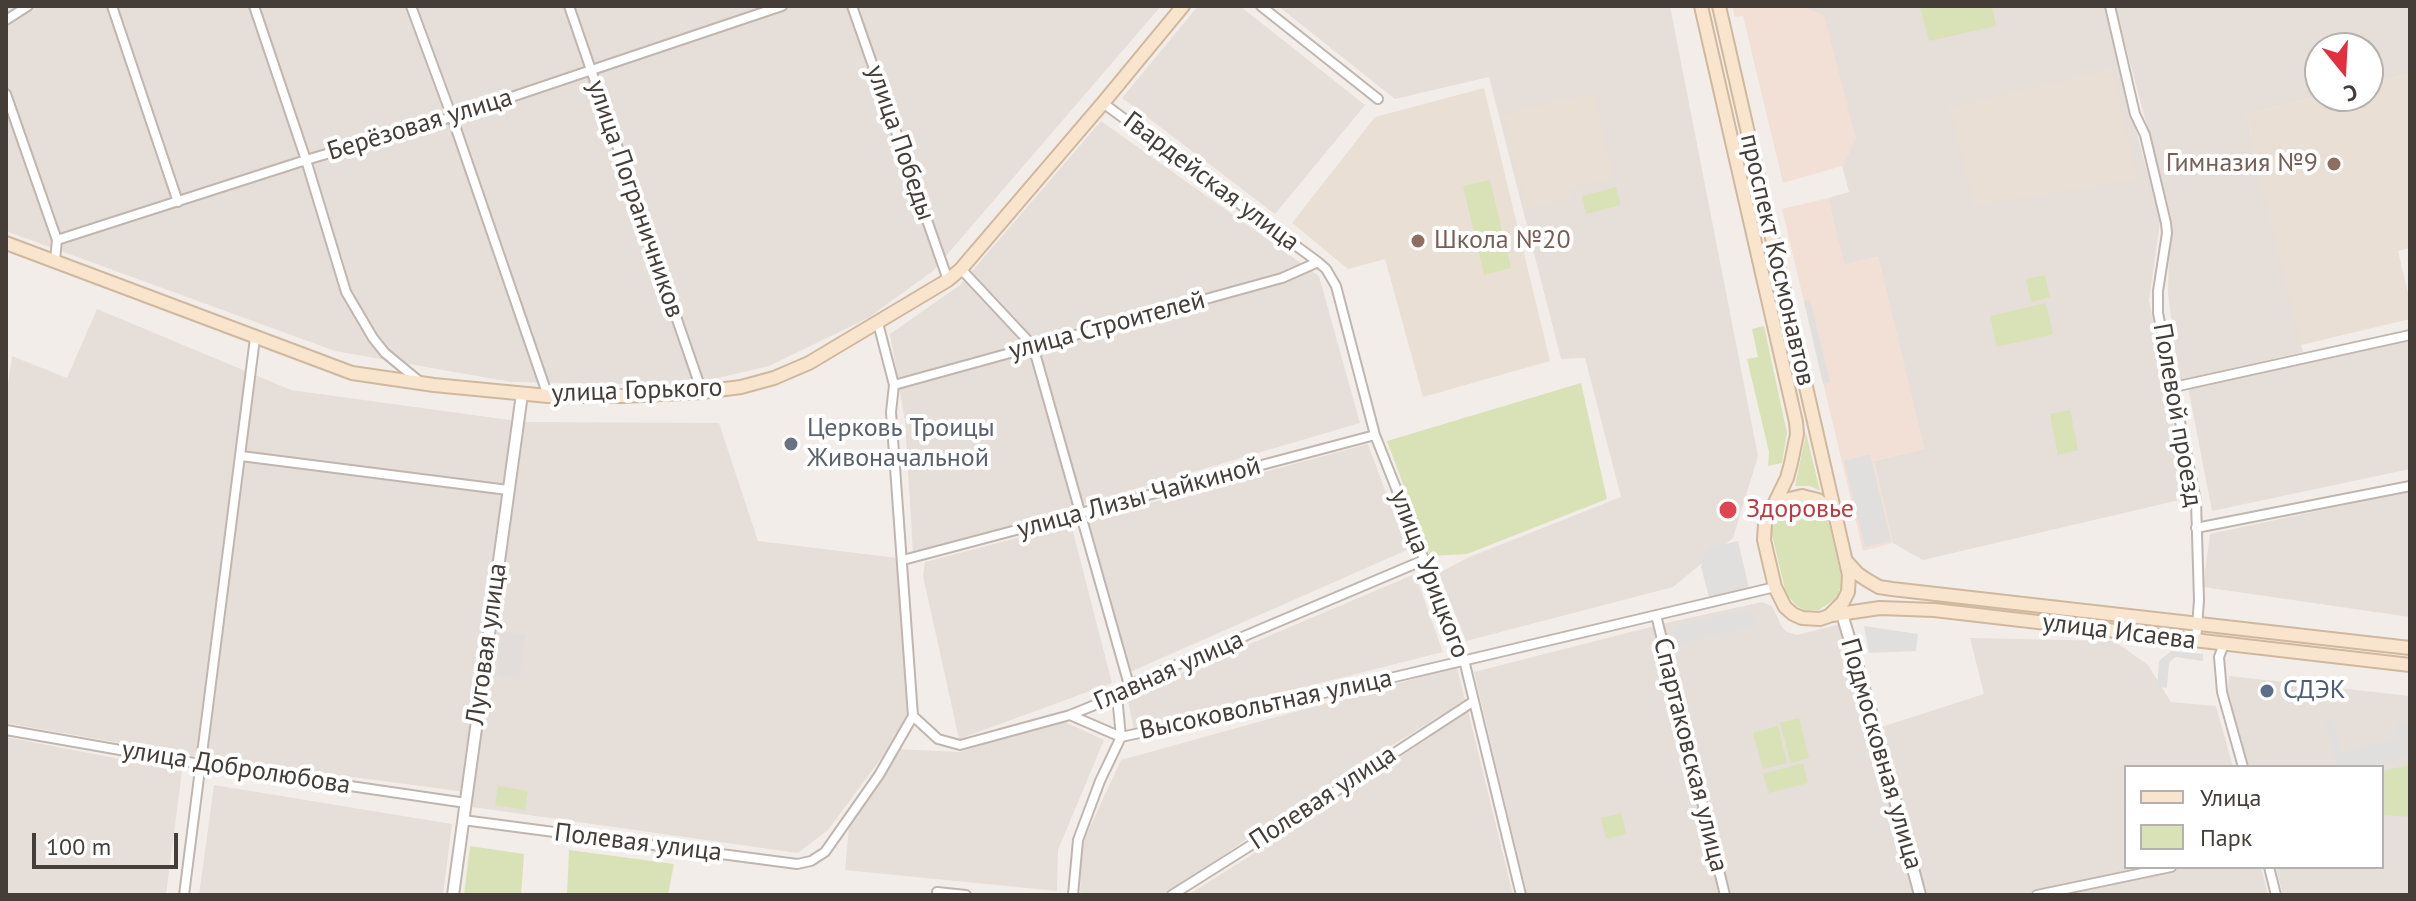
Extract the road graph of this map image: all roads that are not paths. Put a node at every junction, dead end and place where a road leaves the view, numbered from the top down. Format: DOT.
graph roads {
  1 [pos="28,6"];
  2 [pos="112,6"];
  3 [pos="254,6"];
  4 [pos="411,6"];
  5 [pos="569,6"];
  6 [pos="782,6"];
  7 [pos="852,6"];
  8 [pos="1183,6"];
  9 [pos="1261,6"];
  10 [pos="1701,6"];
  11 [pos="1719,6"];
  12 [pos="2110,6"];
  13 [pos="6,20"];
  14 [pos="591,72"];
  15 [pos="6,94"];
  16 [pos="1378,99"];
  17 [pos="1103,103"];
  18 [pos="452,117"];
  19 [pos="306,160"];
  20 [pos="178,202"];
  21 [pos="57,240"];
  22 [pos="6,243"];
  23 [pos="55,260"];
  24 [pos="1318,262"];
  25 [pos="961,269"];
  26 [pos="948,280"];
  27 [pos="878,323"];
  28 [pos="2410,335"];
  29 [pos="255,338"];
  30 [pos="1033,346"];
  31 [pos="423,384"];
  32 [pos="894,385"];
  33 [pos="2174,387"];
  34 [pos="702,392"];
  35 [pos="522,394"];
  36 [pos="548,396"];
  37 [pos="1375,435"];
  38 [pos="241,456"];
  39 [pos="2410,486"];
  40 [pos="508,490"];
  41 [pos="1773,508"];
  42 [pos="1835,514"];
  43 [pos="1080,515"];
  44 [pos="2196,528"];
  45 [pos="1846,559"];
  46 [pos="903,560"];
  47 [pos="1424,560"];
  48 [pos="1775,587"];
  49 [pos="1656,615"];
  50 [pos="1836,615"];
  51 [pos="2197,625"];
  52 [pos="2196,641"];
  53 [pos="2224,644"];
  54 [pos="2410,648"];
  55 [pos="1464,660"];
  56 [pos="2410,665"];
  57 [pos="1129,685"];
  58 [pos="1117,696"];
  59 [pos="1474,701"];
  60 [pos="1070,715"];
  61 [pos="913,716"];
  62 [pos="6,730"];
  63 [pos="1121,737"];
  64 [pos="200,764"];
  65 [pos="2242,765"];
  66 [pos="466,803"];
  67 [pos="463,820"];
  68 [pos="2161,869"];
  69 [pos="2270,869"];
  70 [pos="937,892"];
  71 [pos="184,895"];
  72 [pos="453,895"];
  73 [pos="966,895"];
  74 [pos="1073,895"];
  75 [pos="1172,895"];
  76 [pos="1521,895"];
  77 [pos="1725,895"];
  78 [pos="1920,895"];
  79 [pos="2037,895"];
  80 [pos="2276,895"];
  1 -- 13 [label="street"];
  2 -- 20 [label="street"];
  3 -- 19 [label="street"];
  4 -- 18 [label="street"];
  5 -- 14 [label="street, улица Пограничников"];
  6 -- 14 [label="street, Берёзовая улица"];
  7 -- 26 [label="street, улица Победы"];
  8 -- 17 [label="main road, улица Горького"];
  9 -- 16 [label="street"];
  10 -- 41 [label="main road, проспект Космонавтов"];
  11 -- 42 [label="main road, проспект Космонавтов"];
  12 -- 33 [label="street, Полевой проезд"];
  14 -- 18 [label="street, Берёзовая улица"];
  14 -- 34 [label="street, улица Пограничников"];
  15 -- 21 [label="street"];
  17 -- 24 [label="street, Гвардейская улица"];
  17 -- 25 [label="main road, улица Горького"];
  18 -- 19 [label="street, Берёзовая улица"];
  18 -- 36 [label="street"];
  19 -- 20 [label="street, Берёзовая улица"];
  19 -- 31 [label="street"];
  20 -- 21 [label="street, Берёзовая улица"];
  21 -- 23 [label="street"];
  22 -- 23 [label="main road, улица Горького"];
  23 -- 29 [label="main road, улица Горького"];
  24 -- 30 [label="street, улица Строителей"];
  24 -- 37 [label="street, улица Урицкого"];
  25 -- 26 [label="main road, улица Горького"];
  25 -- 30 [label="street"];
  26 -- 27 [label="main road, улица Горького"];
  27 -- 32 [label="street"];
  27 -- 34 [label="main road, улица Горького"];
  28 -- 33 [label="street"];
  29 -- 31 [label="main road, улица Горького"];
  29 -- 38 [label="street"];
  30 -- 32 [label="street, улица Строителей"];
  30 -- 43 [label="street"];
  31 -- 35 [label="main road, улица Горького"];
  32 -- 46 [label="street"];
  33 -- 44 [label="street, Полевой проезд"];
  34 -- 36 [label="main road, улица Горького"];
  35 -- 36 [label="main road, улица Горького"];
  35 -- 40 [label="street, Луговая улица"];
  37 -- 43 [label="street, улица Лизы Чайкиной"];
  37 -- 47 [label="street, улица Урицкого"];
  38 -- 40 [label="street"];
  38 -- 64 [label="street"];
  39 -- 44 [label="street"];
  40 -- 66 [label="street, Луговая улица"];
  41 -- 42 [label="main road"];
  41 -- 48 [label="main road, проспект Космонавтов"];
  42 -- 45 [label="main road, проспект Космонавтов"];
  43 -- 46 [label="street, улица Лизы Чайкиной"];
  43 -- 57 [label="street"];
  44 -- 51 [label="street, Полевой проезд"];
  45 -- 50 [label="main road, проспект Космонавтов"];
  45 -- 51 [label="main road, улица Исаева"];
  46 -- 61 [label="street"];
  47 -- 55 [label="street, улица Урицкого"];
  47 -- 57 [label="street, Главная улица"];
  48 -- 49 [label="street"];
  48 -- 50 [label="main road, проспект Космонавтов"];
  49 -- 55 [label="street"];
  49 -- 77 [label="street, Спартаковская улица"];
  50 -- 52 [label="main road, улица Исаева"];
  50 -- 78 [label="street, Подмосковная улица"];
  51 -- 52 [label="street, Полевой проезд"];
  51 -- 54 [label="main road, улица Исаева"];
  52 -- 53 [label="main road, улица Исаева"];
  53 -- 56 [label="main road, улица Исаева"];
  53 -- 65 [label="street"];
  55 -- 59 [label="street, улица Урицкого"];
  55 -- 63 [label="street, Высоковольтная улица"];
  57 -- 58 [label="street, Главная улица"];
  58 -- 60 [label="street, Главная улица"];
  58 -- 63 [label="street"];
  59 -- 75 [label="street, Полевая улица"];
  59 -- 76 [label="street, улица Урицкого"];
  60 -- 61 [label="street, Главная улица"];
  60 -- 63 [label="street, Высоковольтная улица"];
  61 -- 67 [label="street, Полевая улица"];
  62 -- 64 [label="street, улица Добролюбова"];
  63 -- 74 [label="street"];
  64 -- 66 [label="street, улица Добролюбова"];
  64 -- 71 [label="street"];
  66 -- 67 [label="street, Луговая улица"];
  67 -- 72 [label="street, Луговая улица"];
  68 -- 79 [label="street"];
  69 -- 80 [label="street"];
  70 -- 73 [label="street"];
}
